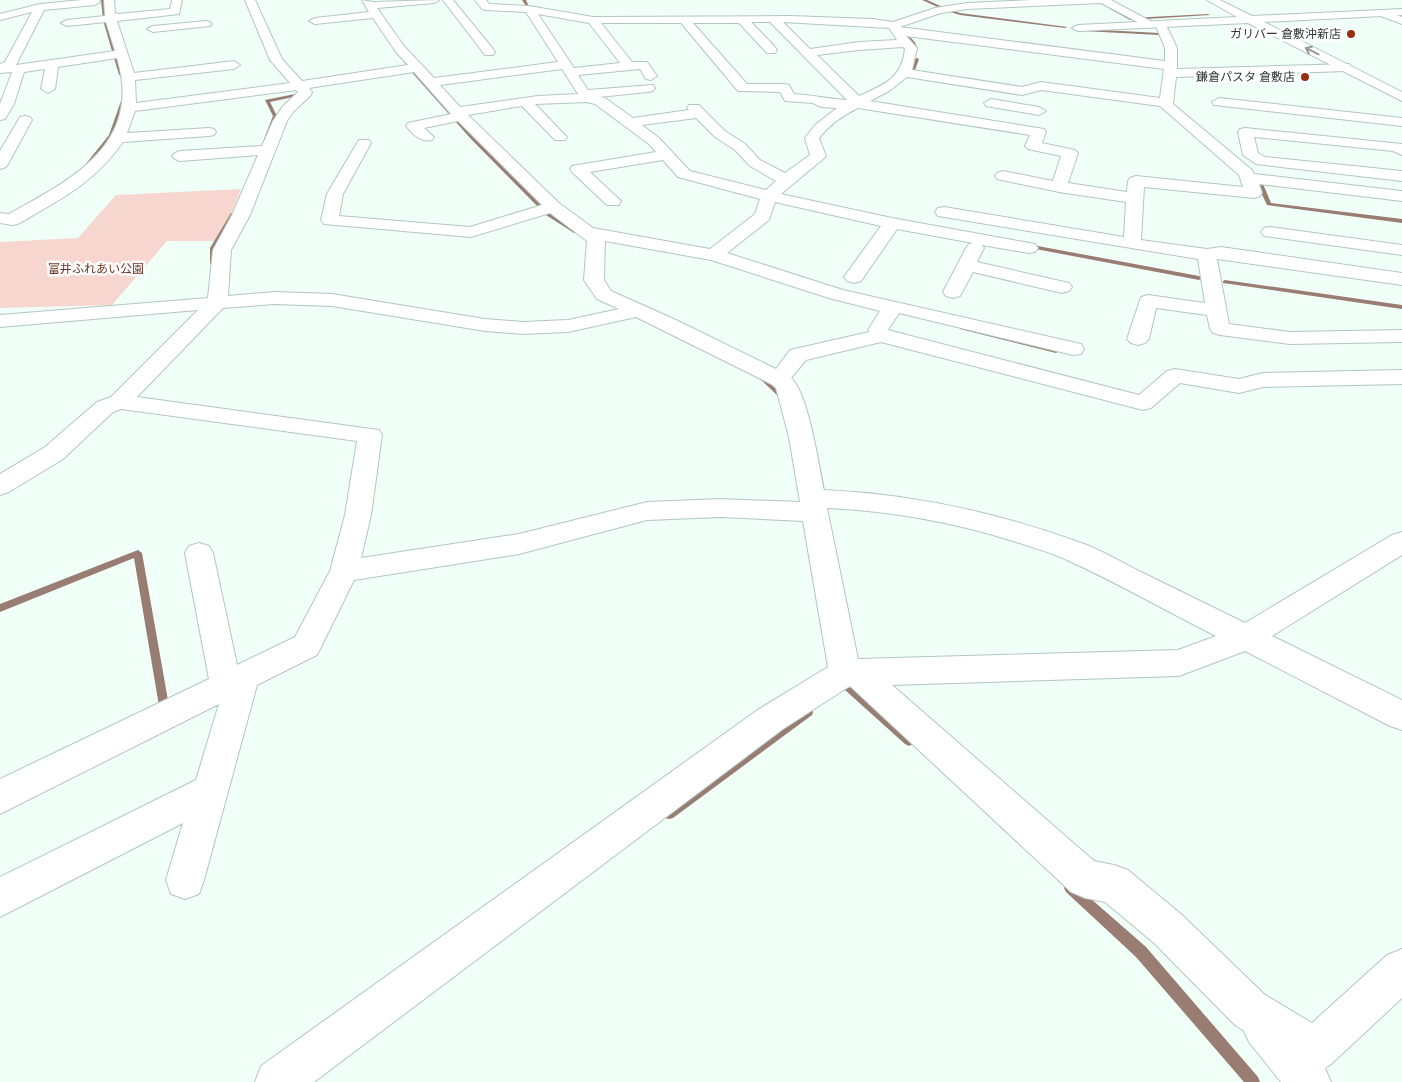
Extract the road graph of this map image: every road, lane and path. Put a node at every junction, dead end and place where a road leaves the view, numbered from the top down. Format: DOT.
graph roads {
  1 [pos="177,0"];
  2 [pos="250,0"];
  3 [pos="434,0"];
  4 [pos="553,0"];
  5 [pos="1212,0"];
  6 [pos="1237,0"];
  7 [pos="109,1"];
  8 [pos="482,2"];
  9 [pos="37,4"];
  10 [pos="451,4"];
  11 [pos="607,7"];
  12 [pos="824,7"];
  13 [pos="726,8"];
  14 [pos="529,9"];
  15 [pos="371,10"];
  16 [pos="548,12"];
  17 [pos="1402,12"];
  18 [pos="1382,13"];
  19 [pos="922,16"];
  20 [pos="0,18"];
  21 [pos="108,18"];
  22 [pos="742,19"];
  23 [pos="773,19"];
  24 [pos="1274,19"];
  25 [pos="599,20"];
  26 [pos="715,20"];
  27 [pos="820,20"];
  28 [pos="950,20"];
  29 [pos="1251,20"];
  30 [pos="315,21"];
  31 [pos="685,21"];
  32 [pos="1402,21"];
  33 [pos="67,23"];
  34 [pos="206,24"];
  35 [pos="1156,25"];
  36 [pos="894,28"];
  37 [pos="143,30"];
  38 [pos="1074,31"];
  39 [pos="1061,45"];
  40 [pos="913,47"];
  41 [pos="1021,47"];
  42 [pos="771,50"];
  43 [pos="489,52"];
  44 [pos="226,53"];
  45 [pos="807,53"];
  46 [pos="189,58"];
  47 [pos="1011,61"];
  48 [pos="1358,61"];
  49 [pos="123,62"];
  50 [pos="52,64"];
  51 [pos="234,65"];
  52 [pos="629,66"];
  53 [pos="1171,66"];
  54 [pos="1344,67"];
  55 [pos="2,68"];
  56 [pos="412,68"];
  57 [pos="19,69"];
  58 [pos="568,69"];
  59 [pos="904,73"];
  60 [pos="429,83"];
  61 [pos="888,86"];
  62 [pos="48,89"];
  63 [pos="907,89"];
  64 [pos="303,90"];
  65 [pos="585,96"];
  66 [pos="1402,97"];
  67 [pos="973,100"];
  68 [pos="525,102"];
  69 [pos="1219,102"];
  70 [pos="1166,103"];
  71 [pos="855,107"];
  72 [pos="129,108"];
  73 [pos="1039,111"];
  74 [pos="0,116"];
  75 [pos="455,116"];
  76 [pos="25,120"];
  77 [pos="958,120"];
  78 [pos="1402,122"];
  79 [pos="630,123"];
  80 [pos="209,132"];
  81 [pos="948,136"];
  82 [pos="427,137"];
  83 [pos="560,137"];
  84 [pos="118,138"];
  85 [pos="364,143"];
  86 [pos="1402,150"];
  87 [pos="262,151"];
  88 [pos="667,155"];
  89 [pos="180,156"];
  90 [pos="0,164"];
  91 [pos="1003,176"];
  92 [pos="1402,176"];
  93 [pos="786,180"];
  94 [pos="1059,187"];
  95 [pos="769,196"];
  96 [pos="1402,196"];
  97 [pos="1135,198"];
  98 [pos="613,201"];
  99 [pos="548,209"];
  100 [pos="1262,211"];
  101 [pos="944,212"];
  102 [pos="0,218"];
  103 [pos="990,220"];
  104 [pos="892,223"];
  105 [pos="589,233"];
  106 [pos="980,238"];
  107 [pos="1132,244"];
  108 [pos="1029,248"];
  109 [pos="1402,250"];
  110 [pos="714,255"];
  111 [pos="1207,255"];
  112 [pos="967,264"];
  113 [pos="854,277"];
  114 [pos="1402,278"];
  115 [pos="1062,286"];
  116 [pos="953,292"];
  117 [pos="211,302"];
  118 [pos="890,310"];
  119 [pos="1216,310"];
  120 [pos="632,311"];
  121 [pos="0,321"];
  122 [pos="881,336"];
  123 [pos="1402,336"];
  124 [pos="1138,339"];
  125 [pos="1073,349"];
  126 [pos="1402,377"];
  127 [pos="779,379"];
  128 [pos="118,402"];
  129 [pos="0,486"];
  130 [pos="814,505"];
  131 [pos="1402,542"];
  132 [pos="198,553"];
  133 [pos="344,571"];
  134 [pos="1244,638"];
  135 [pos="851,673"];
  136 [pos="235,682"];
  137 [pos="1402,716"];
  138 [pos="210,791"];
  139 [pos="0,796"];
  140 [pos="185,880"];
  141 [pos="0,898"];
  142 [pos="1402,970"];
  143 [pos="1250,1010"];
  144 [pos="278,1082"];
  145 [pos="1309,1082"];
  1 -- 21 [label="street"];
  2 -- 64 [label="street"];
  3 -- 15 [label="street"];
  4 -- 16 [label="street"];
  5 -- 29 [label="street"];
  6 -- 24 [label="street"];
  7 -- 9 [label="street"];
  7 -- 21 [label="street"];
  8 -- 10 [label="street"];
  8 -- 14 [label="street"];
  9 -- 20 [label="street"];
  9 -- 55 [label="street"];
  10 -- 43 [label="street"];
  11 -- 25 [label="street"];
  12 -- 27 [label="street"];
  13 -- 26 [label="street"];
  14 -- 16 [label="street"];
  14 -- 58 [label="street"];
  15 -- 30 [label="street"];
  15 -- 56 [label="street"];
  16 -- 25 [label="street"];
  17 -- 18 [label="street"];
  18 -- 24 [label="street"];
  18 -- 32 [label="street"];
  19 -- 28 [label="street"];
  19 -- 35 [label="street"];
  19 -- 36 [label="street"];
  21 -- 33 [label="street"];
  21 -- 49 [label="street"];
  22 -- 23 [label="street"];
  22 -- 26 [label="street"];
  22 -- 42 [label="street"];
  23 -- 27 [label="street"];
  23 -- 45 [label="street"];
  24 -- 29 [label="street"];
  24 -- 48 [label="street"];
  25 -- 31 [label="street"];
  25 -- 52 [label="street"];
  26 -- 31 [label="street"];
  27 -- 36 [label="street"];
  29 -- 35 [label="street"];
  54 -- 29 [label="street, one-way"];
  31 -- 71 [label="street"];
  34 -- 37 [label="street"];
  35 -- 38 [label="street"];
  35 -- 53 [label="street"];
  36 -- 40 [label="street"];
  36 -- 41 [label="street"];
  39 -- 53 [label="street"];
  40 -- 45 [label="street"];
  40 -- 59 [label="street"];
  41 -- 47 [label="street"];
  41 -- 53 [label="street"];
  44 -- 46 [label="street"];
  45 -- 71 [label="street"];
  49 -- 50 [label="street"];
  49 -- 51 [label="street"];
  49 -- 72 [label="street"];
  50 -- 57 [label="street"];
  50 -- 62 [label="street"];
  52 -- 58 [label="street"];
  52 -- 65 [label="street"];
  53 -- 54 [label="street"];
  53 -- 70 [label="street"];
  54 -- 66 [label="street"];
  55 -- 57 [label="street"];
  56 -- 60 [label="street"];
  56 -- 64 [label="street"];
  57 -- 74 [label="street"];
  58 -- 60 [label="street"];
  58 -- 65 [label="street"];
  59 -- 61 [label="street"];
  59 -- 70 [label="street"];
  60 -- 75 [label="street"];
  61 -- 63 [label="street"];
  61 -- 71 [label="street"];
  64 -- 72 [label="street"];
  64 -- 87 [label="street"];
  65 -- 68 [label="street"];
  65 -- 79 [label="street"];
  67 -- 73 [label="street"];
  68 -- 75 [label="street"];
  68 -- 83 [label="street"];
  69 -- 78 [label="street"];
  70 -- 100 [label="street"];
  71 -- 77 [label="street"];
  71 -- 93 [label="street"];
  72 -- 84 [label="street"];
  75 -- 82 [label="street"];
  75 -- 99 [label="street"];
  76 -- 90 [label="street"];
  77 -- 81 [label="street"];
  77 -- 94 [label="street"];
  79 -- 88 [label="street"];
  79 -- 93 [label="street"];
  80 -- 84 [label="street"];
  84 -- 102 [label="street"];
  85 -- 99 [label="street"];
  86 -- 92 [label="street"];
  87 -- 89 [label="street"];
  87 -- 117 [label="street"];
  88 -- 95 [label="street"];
  88 -- 98 [label="street"];
  91 -- 94 [label="street"];
  93 -- 95 [label="street"];
  94 -- 97 [label="street"];
  95 -- 104 [label="street"];
  95 -- 110 [label="street"];
  96 -- 100 [label="street"];
  97 -- 100 [label="street"];
  97 -- 107 [label="street"];
  99 -- 105 [label="street"];
  100 -- 109 [label="street"];
  101 -- 103 [label="street"];
  103 -- 106 [label="street"];
  103 -- 107 [label="street"];
  104 -- 106 [label="street"];
  104 -- 113 [label="street"];
  105 -- 110 [label="street"];
  105 -- 120 [label="street"];
  106 -- 108 [label="street"];
  106 -- 112 [label="street"];
  107 -- 111 [label="street"];
  110 -- 118 [label="street"];
  111 -- 114 [label="street"];
  111 -- 119 [label="street"];
  112 -- 115 [label="street"];
  112 -- 116 [label="street"];
  117 -- 120 [label="street"];
  117 -- 121 [label="street"];
  117 -- 128 [label="street"];
  118 -- 122 [label="street"];
  118 -- 125 [label="street"];
  119 -- 123 [label="street"];
  119 -- 124 [label="street"];
  120 -- 127 [label="street"];
  122 -- 126 [label="street"];
  122 -- 127 [label="street"];
  127 -- 130 [label="street"];
  128 -- 129 [label="street"];
  128 -- 133 [label="street"];
  130 -- 133 [label="street"];
  130 -- 134 [label="street"];
  130 -- 135 [label="street"];
  131 -- 134 [label="street"];
  132 -- 136 [label="street"];
  133 -- 136 [label="street"];
  134 -- 135 [label="street"];
  134 -- 137 [label="street"];
  135 -- 143 [label="street"];
  135 -- 144 [label="street"];
  136 -- 138 [label="street"];
  136 -- 139 [label="street"];
  138 -- 140 [label="street"];
  138 -- 141 [label="street"];
  142 -- 143 [label="street"];
  143 -- 145 [label="street"];
}
